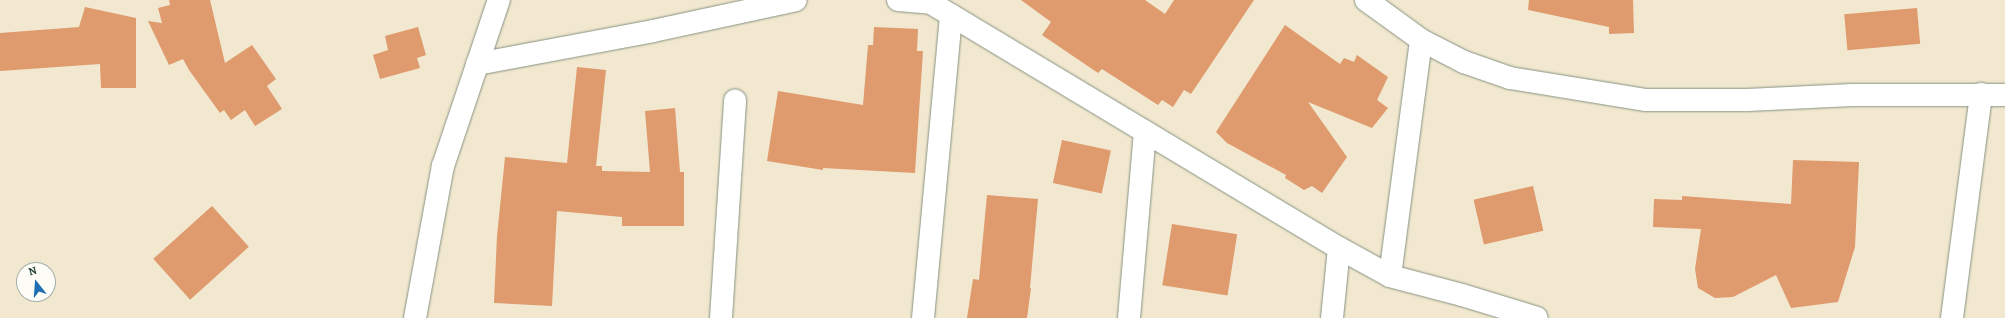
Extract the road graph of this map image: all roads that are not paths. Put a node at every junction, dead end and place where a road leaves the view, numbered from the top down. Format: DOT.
graph roads {
  1 [pos="499,0"];
  2 [pos="796,0"];
  3 [pos="898,0"];
  4 [pos="1366,0"];
  5 [pos="951,15"];
  6 [pos="1421,40"];
  7 [pos="477,64"];
  8 [pos="1981,94"];
  9 [pos="2005,95"];
  10 [pos="736,100"];
  11 [pos="1145,132"];
  12 [pos="1339,248"];
  13 [pos="1390,276"];
  14 [pos="415,318"];
  15 [pos="721,318"];
  16 [pos="923,318"];
  17 [pos="1129,318"];
  18 [pos="1332,318"];
  19 [pos="1537,318"];
  20 [pos="1952,318"];
  1 -- 7 [label="street"];
  2 -- 7 [label="street"];
  3 -- 5 [label="street"];
  4 -- 6 [label="street"];
  5 -- 11 [label="street"];
  5 -- 16 [label="street"];
  6 -- 8 [label="street"];
  6 -- 13 [label="street"];
  7 -- 14 [label="street"];
  8 -- 9 [label="street"];
  8 -- 20 [label="street"];
  10 -- 15 [label="street"];
  11 -- 12 [label="street"];
  11 -- 17 [label="street"];
  12 -- 13 [label="street"];
  12 -- 18 [label="street"];
  13 -- 19 [label="street"];
}
